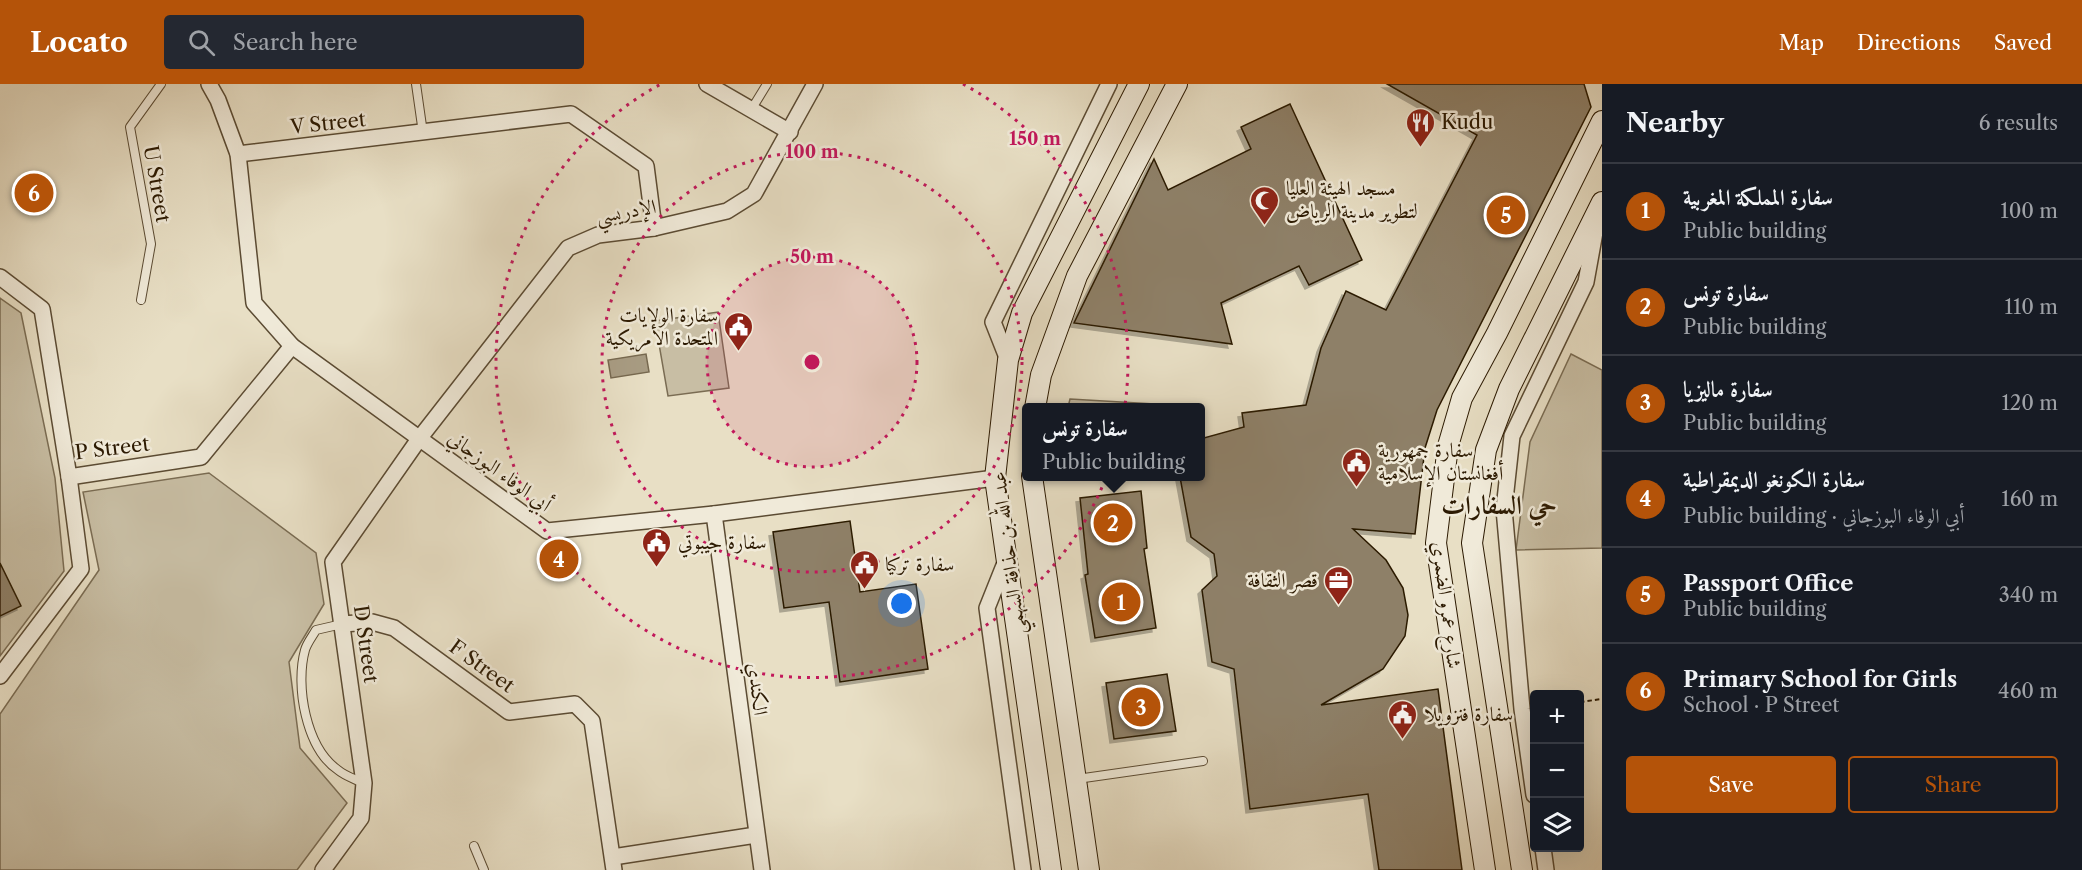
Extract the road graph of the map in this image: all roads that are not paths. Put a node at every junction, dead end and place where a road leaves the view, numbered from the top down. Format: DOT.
graph roads {
  1 [pos="162,84"];
  2 [pos="209,84"];
  3 [pos="416,84"];
  4 [pos="707,84"];
  5 [pos="767,84"];
  6 [pos="815,84"];
  7 [pos="1109,84"];
  8 [pos="1139,84"];
  9 [pos="1177,84"];
  10 [pos="751,110"];
  11 [pos="1602,121"];
  12 [pos="790,132"];
  13 [pos="423,133"];
  14 [pos="238,154"];
  15 [pos="1601,204"];
  16 [pos="654,228"];
  17 [pos="0,277"];
  18 [pos="141,300"];
  19 [pos="292,346"];
  20 [pos="1008,360"];
  21 [pos="1036,403"];
  22 [pos="419,439"];
  23 [pos="69,477"];
  24 [pos="995,478"];
  25 [pos="1033,481"];
  26 [pos="714,514"];
  27 [pos="1007,558"];
  28 [pos="342,624"];
  29 [pos="0,676"];
  30 [pos="1203,761"];
  31 [pos="1530,766"];
  32 [pos="1076,779"];
  33 [pos="364,783"];
  34 [pos="756,835"];
  35 [pos="474,846"];
  36 [pos="1544,852"];
  37 [pos="614,863"];
  38 [pos="323,870"];
  39 [pos="484,870"];
  40 [pos="762,870"];
  41 [pos="1023,870"];
  42 [pos="1051,870"];
  43 [pos="1089,870"];
  44 [pos="1485,870"];
  45 [pos="1522,870"];
  46 [pos="1546,870"];
  1 -- 18 [label="lane, U Street"];
  2 -- 14 [label="street, أبي الوفاء البوزجاني"];
  3 -- 13 [label="lane"];
  4 -- 10 [label="street"];
  5 -- 10 [label="lane"];
  6 -- 12 [label="street, الإدريسي"];
  7 -- 20 [label="street"];
  8 -- 20 [label="street, عبد الله بن حذافة السهمي"];
  9 -- 21 [label="street"];
  10 -- 12 [label="street"];
  11 -- 44 [label="street, شارع عمرو الضمري"];
  12 -- 16 [label="street, الإدريسي"];
  13 -- 14 [label="street, V Street"];
  13 -- 16 [label="street, V Street"];
  14 -- 19 [label="street, أبي الوفاء البوزجاني"];
  15 -- 31 [label="street"];
  15 -- 45 [label="street, شارع عمرو الضمري"];
  16 -- 22 [label="street, الإدريسي"];
  17 -- 23 [label="street, P Street"];
  19 -- 22 [label="street, أبي الوفاء البوزجاني"];
  19 -- 23 [label="street, P Street"];
  20 -- 24 [label="street, عبد الله بن حذافة السهمي"];
  22 -- 26 [label="street, أبي الوفاء البوزجاني"];
  22 -- 28 [label="street, D Street"];
  23 -- 29 [label="street"];
  24 -- 26 [label="street, أبي الوفاء البوزجاني"];
  24 -- 27 [label="street, عبد الله بن حذافة السهمي"];
  25 -- 32 [label="street, عبد الله بن حذافة السهمي"];
  26 -- 34 [label="street, الكندي"];
  27 -- 41 [label="street"];
  27 -- 42 [label="street, عبد الله بن حذافة السهمي"];
  28 -- 33 [label="street, D Street"];
  28 -- 33 [label="lane"];
  28 -- 37 [label="street, F Street"];
  30 -- 32 [label="lane"];
  32 -- 43 [label="street, عبد الله بن حذافة السهمي"];
  33 -- 38 [label="street, D Street"];
  34 -- 37 [label="street"];
  34 -- 40 [label="street, الكندي"];
  35 -- 39 [label="lane"];
  36 -- 46 [label="street"];
}
